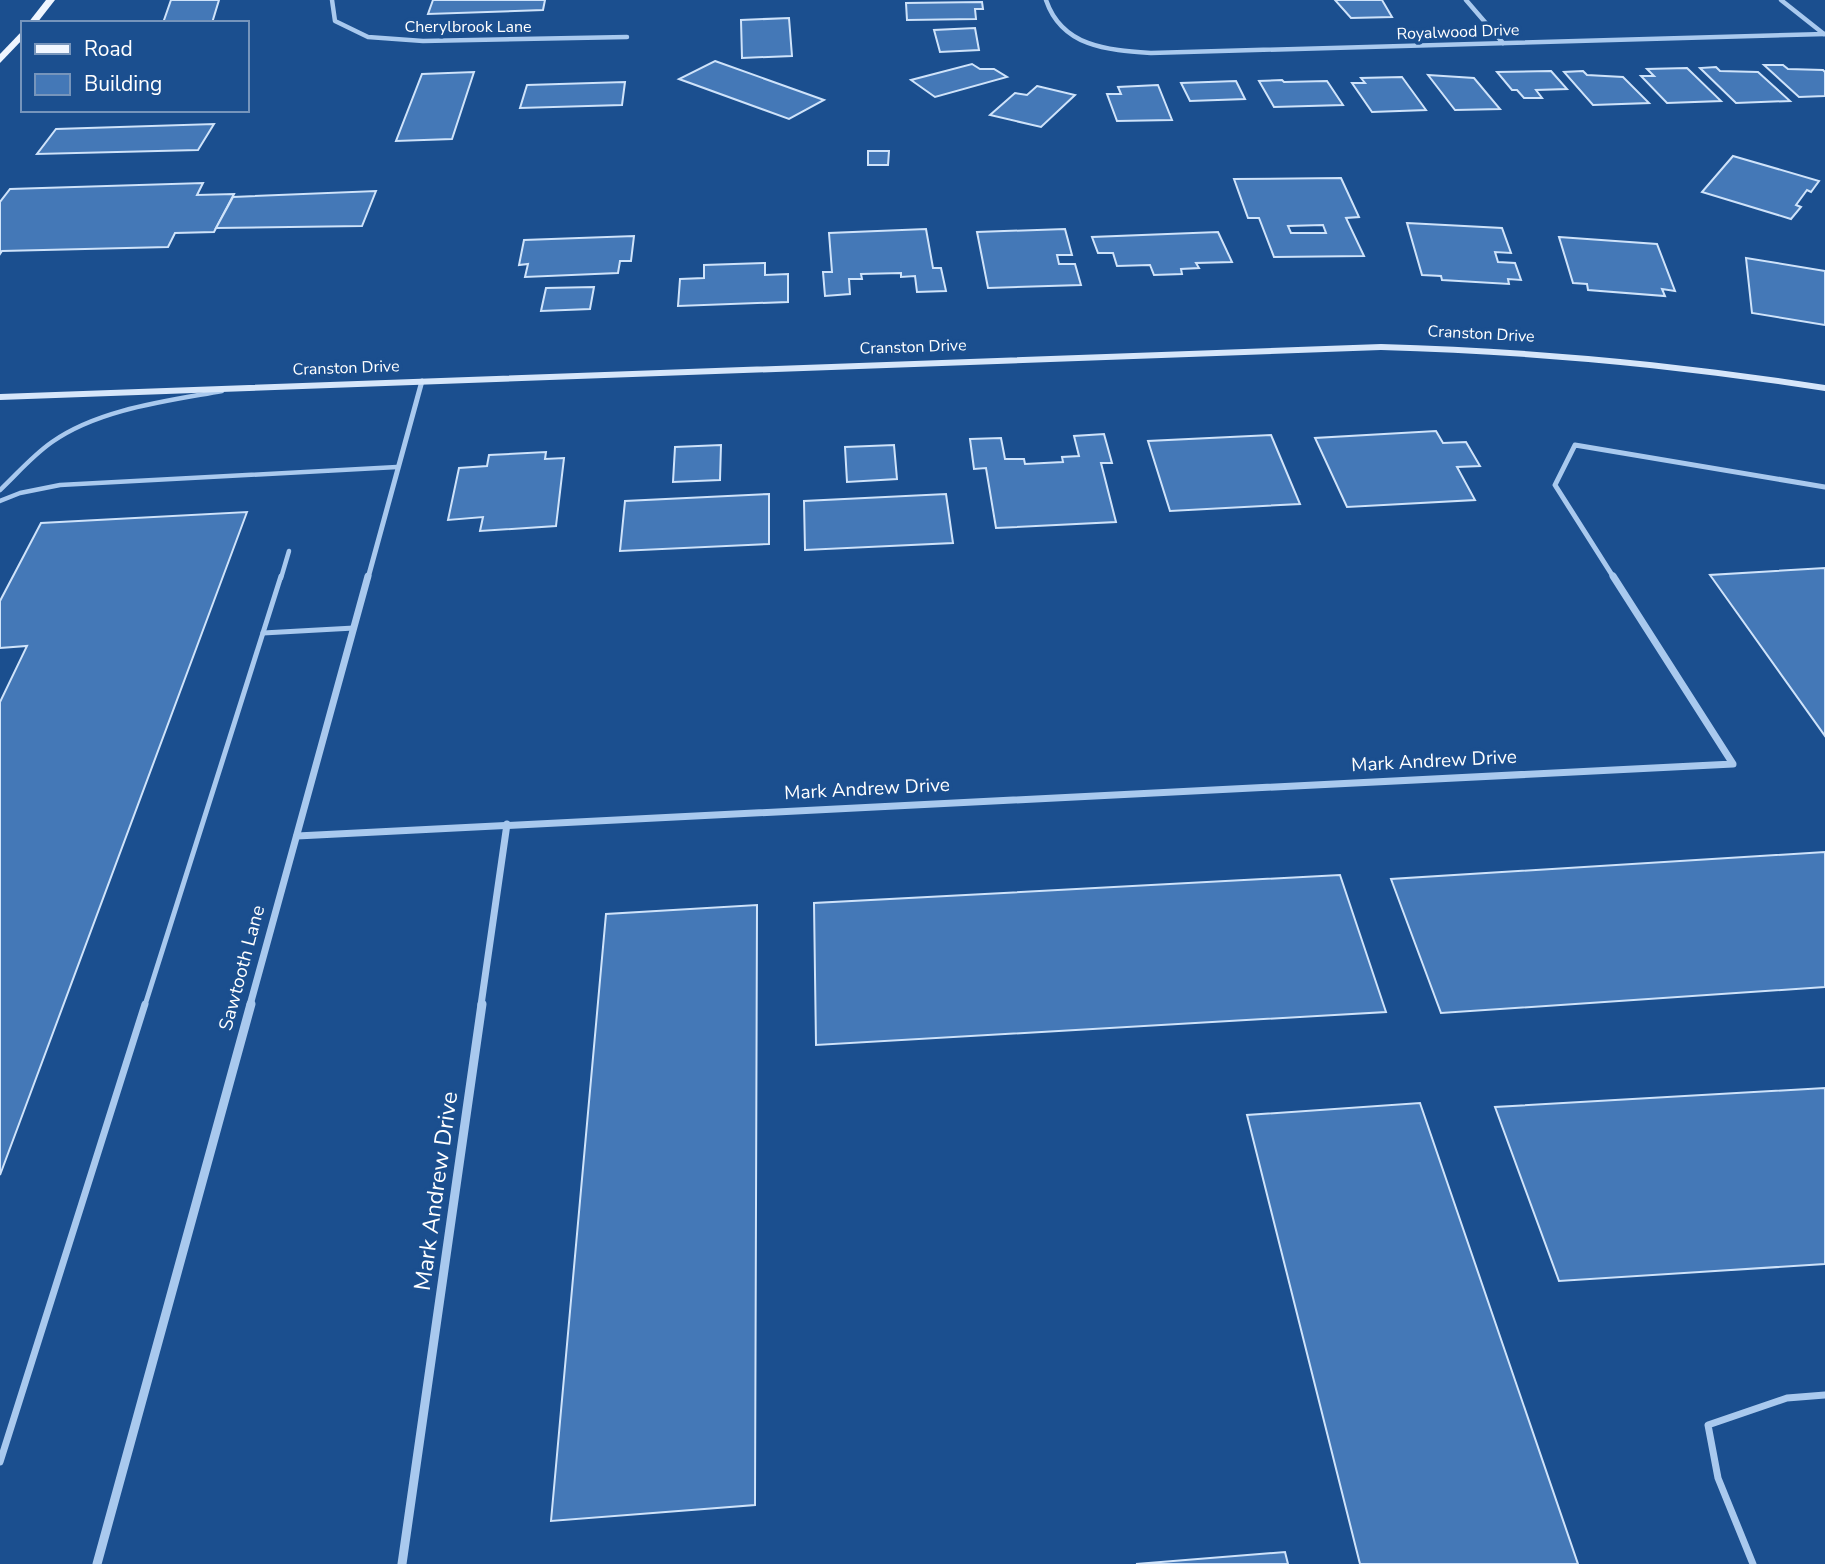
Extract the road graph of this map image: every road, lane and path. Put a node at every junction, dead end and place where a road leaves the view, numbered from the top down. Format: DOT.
graph roads {
  1 [pos="51,0"];
  2 [pos="332,0"];
  3 [pos="1046,0"];
  4 [pos="1466,0"];
  5 [pos="1781,0"];
  6 [pos="34,21"];
  7 [pos="1824,34"];
  8 [pos="21,35"];
  9 [pos="627,37"];
  10 [pos="1503,43"];
  11 [pos="0,60"];
  12 [pos="422,381"];
  13 [pos="250,387"];
  14 [pos="1825,388"];
  15 [pos="0,397"];
  16 [pos="397,467"];
  17 [pos="1825,487"];
  18 [pos="0,490"];
  19 [pos="0,501"];
  20 [pos="289,551"];
  21 [pos="354,628"];
  22 [pos="263,633"];
  23 [pos="507,824"];
  24 [pos="297,836"];
  25 [pos="1825,1395"];
  26 [pos="0,1462"];
  27 [pos="97,1564"];
  28 [pos="402,1564"];
  29 [pos="1754,1564"];
  1 -- 6 [label="main road"];
  2 -- 9 [label="street, Cherylbrook Lane"];
  3 -- 10 [label="street, Royalwood Drive"];
  4 -- 10 [label="street"];
  5 -- 7 [label="street"];
  7 -- 10 [label="street, Royalwood Drive"];
  8 -- 11 [label="main road"];
  12 -- 13 [label="street, Cranston Drive"];
  12 -- 14 [label="street, Cranston Drive"];
  12 -- 16 [label="street, Sawtooth Lane"];
  13 -- 15 [label="street, Cranston Drive"];
  13 -- 18 [label="lane"];
  16 -- 19 [label="lane"];
  16 -- 21 [label="street, Sawtooth Lane"];
  17 -- 23 [label="street, Mark Andrew Drive"];
  20 -- 22 [label="lane"];
  21 -- 22 [label="lane"];
  21 -- 24 [label="street, Sawtooth Lane"];
  22 -- 26 [label="lane"];
  23 -- 24 [label="street, Mark Andrew Drive"];
  23 -- 28 [label="street, Mark Andrew Drive"];
  24 -- 27 [label="street, Sawtooth Lane"];
  25 -- 29 [label="lane"];
}
